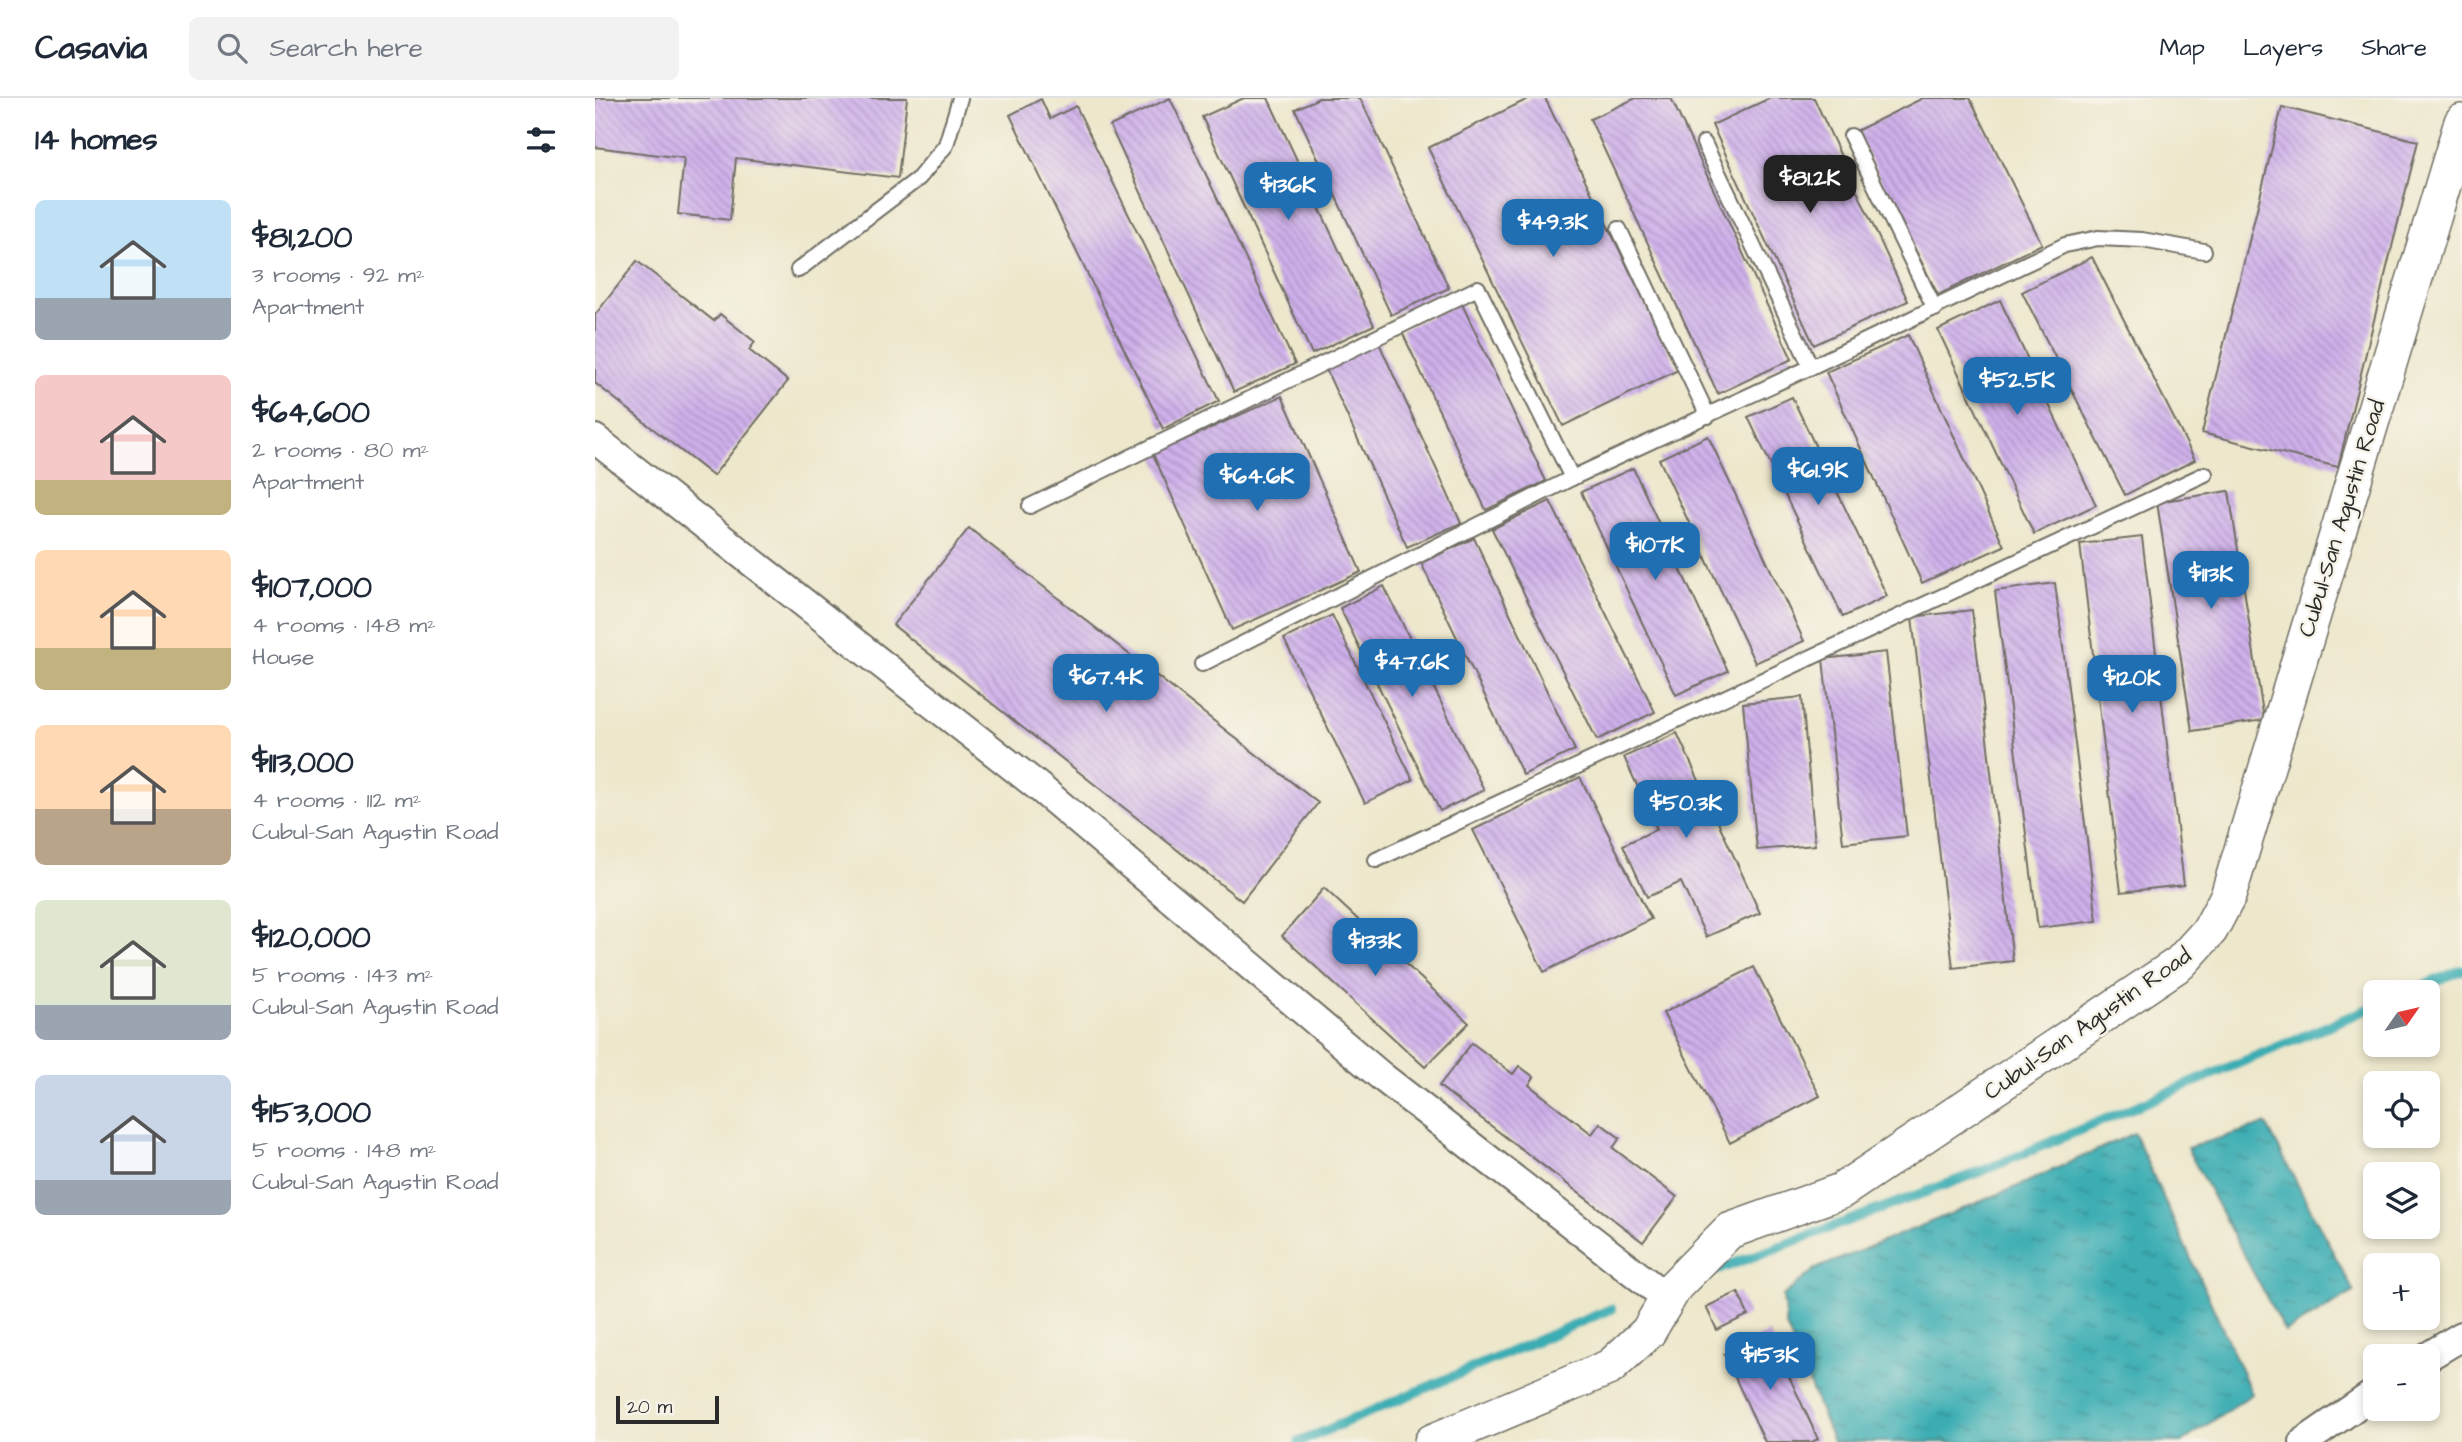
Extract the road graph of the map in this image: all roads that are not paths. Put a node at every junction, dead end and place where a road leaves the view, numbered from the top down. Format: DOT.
graph roads {
  1 [pos="960,98"];
  2 [pos="2462,122"];
  3 [pos="1851,136"];
  4 [pos="1704,144"];
  5 [pos="1619,229"];
  6 [pos="2204,251"];
  7 [pos="798,270"];
  8 [pos="1935,309"];
  9 [pos="1811,367"];
  10 [pos="1708,416"];
  11 [pos="595,439"];
  12 [pos="2205,474"];
  13 [pos="1572,478"];
  14 [pos="1030,506"];
  15 [pos="1202,664"];
  16 [pos="1376,860"];
  17 [pos="1668,1298"];
  18 [pos="2462,1336"];
  19 [pos="2440,1349"];
  20 [pos="2363,1401"];
  21 [pos="1431,1442"];
  22 [pos="2304,1442"];
  1 -- 7 [label="lane"];
  2 -- 17 [label="street, Cubul-San Agustin Road"];
  3 -- 8 [label="lane"];
  4 -- 9 [label="lane"];
  5 -- 10 [label="lane"];
  6 -- 8 [label="lane"];
  8 -- 9 [label="lane"];
  9 -- 10 [label="lane"];
  10 -- 13 [label="lane"];
  11 -- 17 [label="street"];
  12 -- 16 [label="lane"];
  13 -- 14 [label="lane"];
  13 -- 15 [label="lane"];
  17 -- 21 [label="street, Cubul-San Agustin Road"];
  18 -- 19 [label="street"];
  20 -- 22 [label="street"];
}
